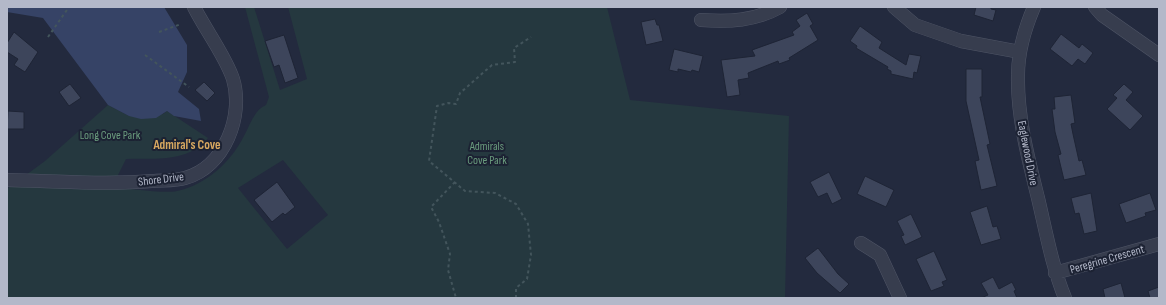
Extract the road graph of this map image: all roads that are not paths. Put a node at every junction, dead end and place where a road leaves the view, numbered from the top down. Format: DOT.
graph roads {
  1 [pos="194,7"];
  2 [pos="780,7"];
  3 [pos="894,7"];
  4 [pos="1034,7"];
  5 [pos="1095,7"];
  6 [pos="701,20"];
  7 [pos="1020,52"];
  8 [pos="1159,55"];
  9 [pos="7,180"];
  10 [pos="861,243"];
  11 [pos="1159,244"];
  12 [pos="1055,274"];
  13 [pos="900,298"];
  14 [pos="1066,298"];
  1 -- 9 [label="street, Shore Drive"];
  2 -- 6 [label="street"];
  3 -- 7 [label="street"];
  4 -- 7 [label="street, Eaglewood Drive"];
  5 -- 8 [label="street"];
  7 -- 12 [label="street, Eaglewood Drive"];
  10 -- 13 [label="street"];
  11 -- 12 [label="street, Peregrine Crescent"];
  12 -- 14 [label="street, Eaglewood Drive"];
}
